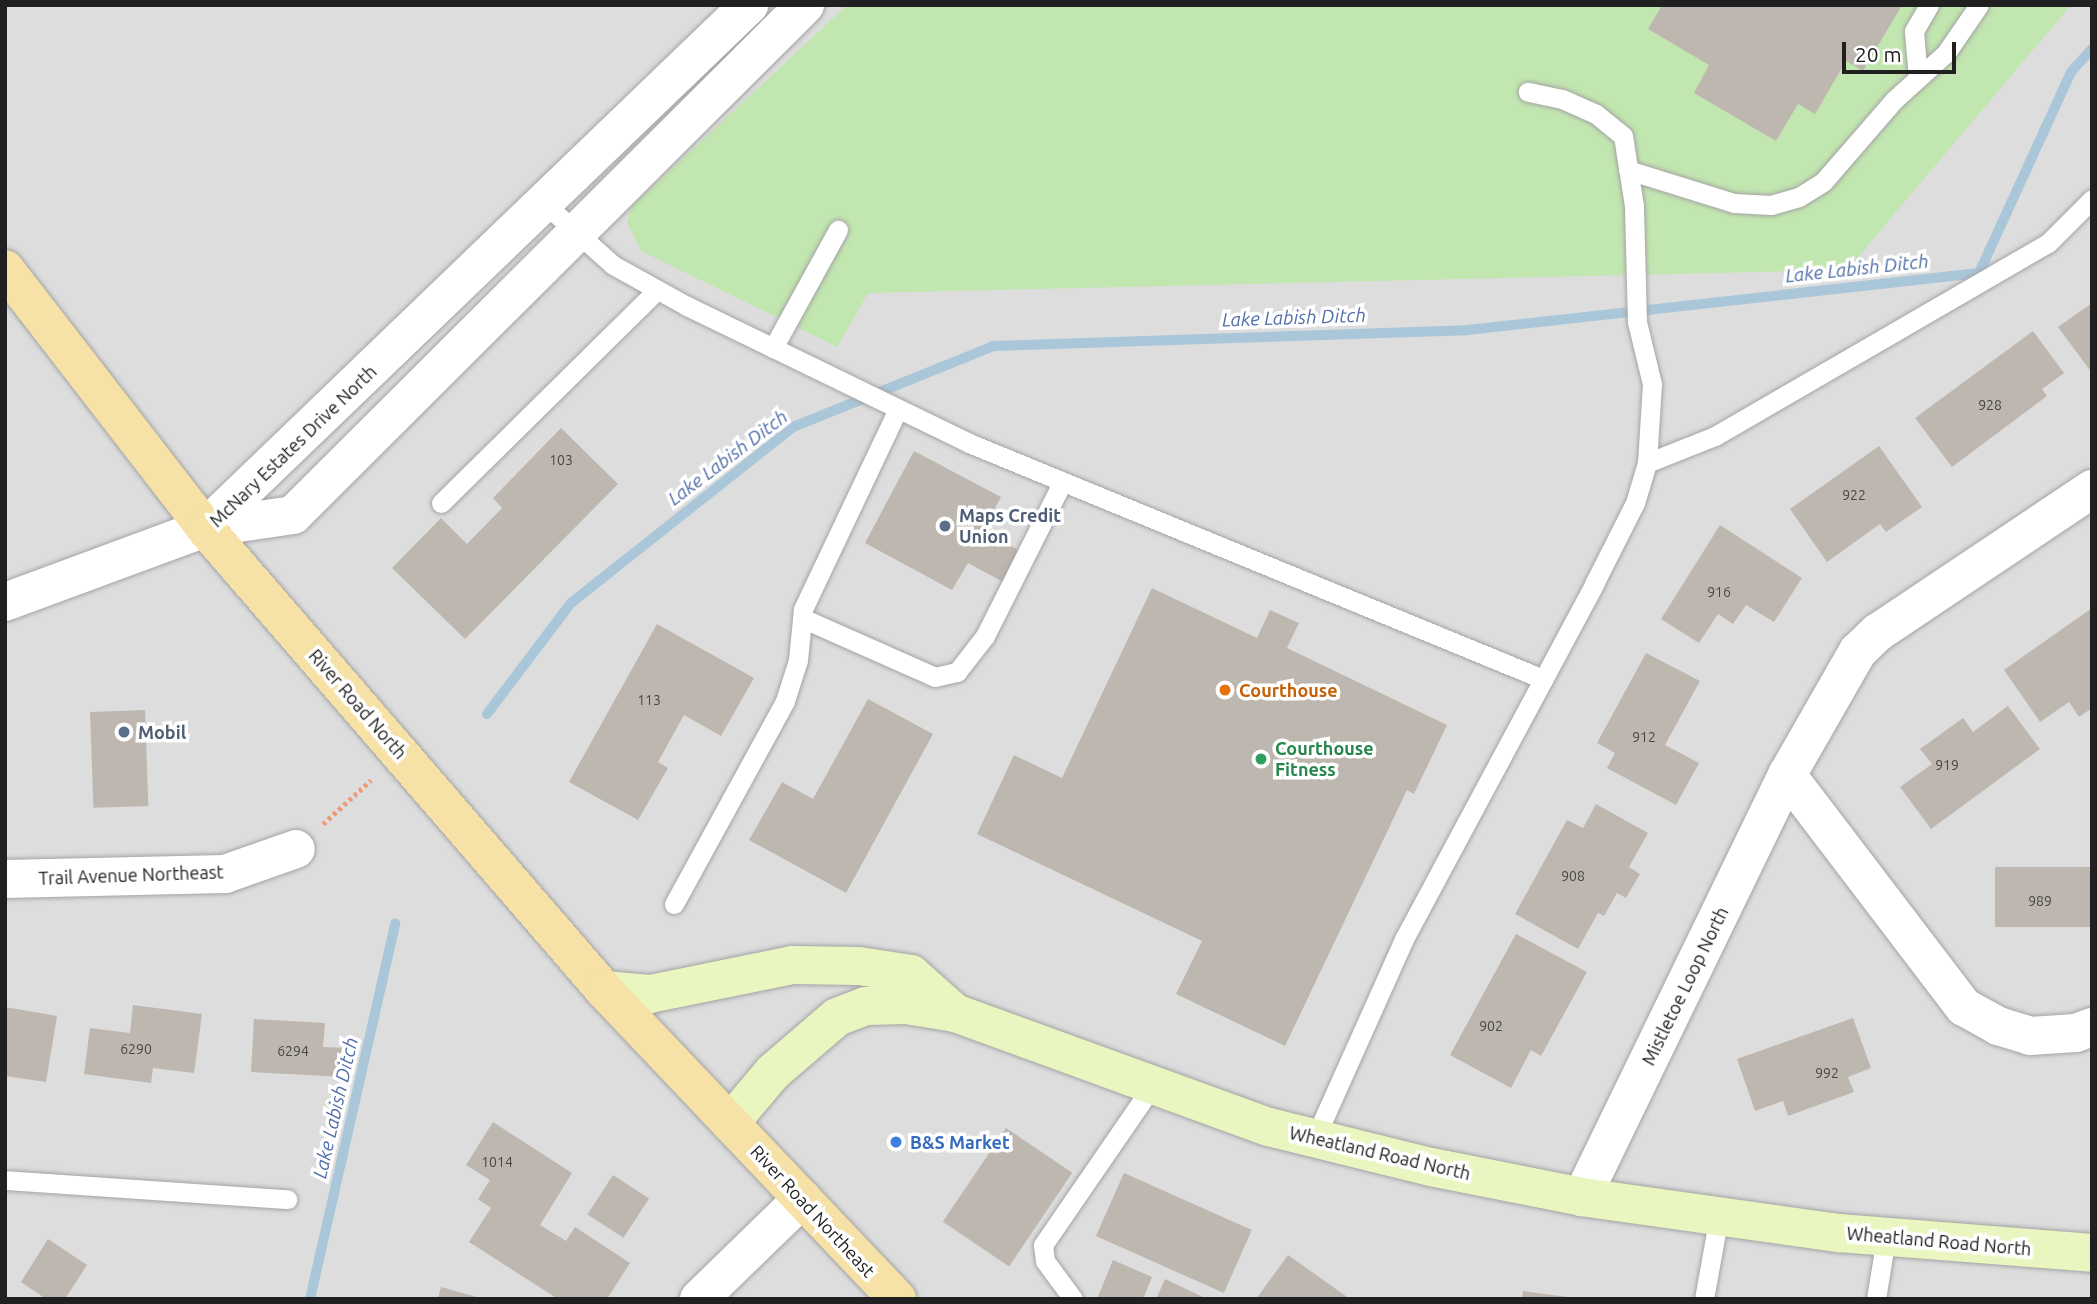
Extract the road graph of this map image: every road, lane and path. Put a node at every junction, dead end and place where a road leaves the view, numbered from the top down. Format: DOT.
graph roads {
  1 [pos="749,5"];
  2 [pos="805,5"];
  3 [pos="1929,5"];
  4 [pos="1979,5"];
  5 [pos="1918,78"];
  6 [pos="1528,92"];
  7 [pos="1629,170"];
  8 [pos="2092,200"];
  9 [pos="545,204"];
  10 [pos="838,230"];
  11 [pos="576,234"];
  12 [pos="5,269"];
  13 [pos="657,290"];
  14 [pos="773,348"];
  15 [pos="898,409"];
  16 [pos="1647,463"];
  17 [pos="1062,483"];
  18 [pos="2092,489"];
  19 [pos="441,503"];
  20 [pos="205,528"];
  21 [pos="5,602"];
  22 [pos="802,618"];
  23 [pos="1543,679"];
  24 [pos="400,753"];
  25 [pos="1787,775"];
  26 [pos="296,849"];
  27 [pos="5,879"];
  28 [pos="674,904"];
  29 [pos="604,990"];
  30 [pos="955,1013"];
  31 [pos="2092,1027"];
  32 [pos="1153,1085"];
  33 [pos="730,1123"];
  34 [pos="1315,1138"];
  35 [pos="5,1181"];
  36 [pos="1582,1197"];
  37 [pos="287,1199"];
  38 [pos="802,1199"];
  39 [pos="1720,1216"];
  40 [pos="1886,1237"];
  41 [pos="2092,1254"];
  42 [pos="699,1299"];
  43 [pos="897,1299"];
  44 [pos="1073,1299"];
  45 [pos="1704,1299"];
  46 [pos="1876,1299"];
  1 -- 9 [label="street, McNary Estates Drive North"];
  2 -- 11 [label="street, McNary Estates Drive North"];
  3 -- 5 [label="lane"];
  4 -- 5 [label="lane"];
  5 -- 7 [label="lane"];
  6 -- 7 [label="lane"];
  7 -- 16 [label="lane"];
  8 -- 16 [label="lane"];
  9 -- 11 [label="lane"];
  9 -- 20 [label="street, McNary Estates Drive North"];
  10 -- 14 [label="lane"];
  11 -- 13 [label="lane"];
  11 -- 20 [label="street, McNary Estates Drive North"];
  12 -- 20 [label="main road, River Road North"];
  13 -- 14 [label="lane"];
  13 -- 19 [label="lane"];
  14 -- 15 [label="lane"];
  15 -- 17 [label="lane"];
  15 -- 22 [label="lane"];
  16 -- 23 [label="lane"];
  17 -- 22 [label="lane"];
  17 -- 23 [label="lane"];
  18 -- 25 [label="street, Mistletoe Loop North"];
  20 -- 21 [label="street"];
  20 -- 24 [label="main road, River Road North"];
  22 -- 28 [label="lane"];
  23 -- 34 [label="lane"];
  24 -- 26 [label="path"];
  24 -- 29 [label="main road, River Road North"];
  25 -- 31 [label="street"];
  25 -- 36 [label="street, Mistletoe Loop North"];
  26 -- 27 [label="street, Trail Avenue Northeast"];
  29 -- 30 [label="main road"];
  29 -- 33 [label="main road, River Road North"];
  30 -- 32 [label="main road, Wheatland Road North"];
  30 -- 33 [label="main road, Wheatland Road North"];
  32 -- 34 [label="main road, Wheatland Road North"];
  32 -- 44 [label="lane"];
  33 -- 38 [label="main road, River Road Northeast"];
  34 -- 36 [label="main road, Wheatland Road North"];
  35 -- 37 [label="lane"];
  36 -- 39 [label="main road, Wheatland Road North"];
  38 -- 42 [label="street"];
  38 -- 43 [label="main road, River Road Northeast"];
  39 -- 40 [label="main road, Wheatland Road North"];
  39 -- 45 [label="lane"];
  40 -- 41 [label="main road, Wheatland Road North"];
  40 -- 46 [label="lane"];
}
